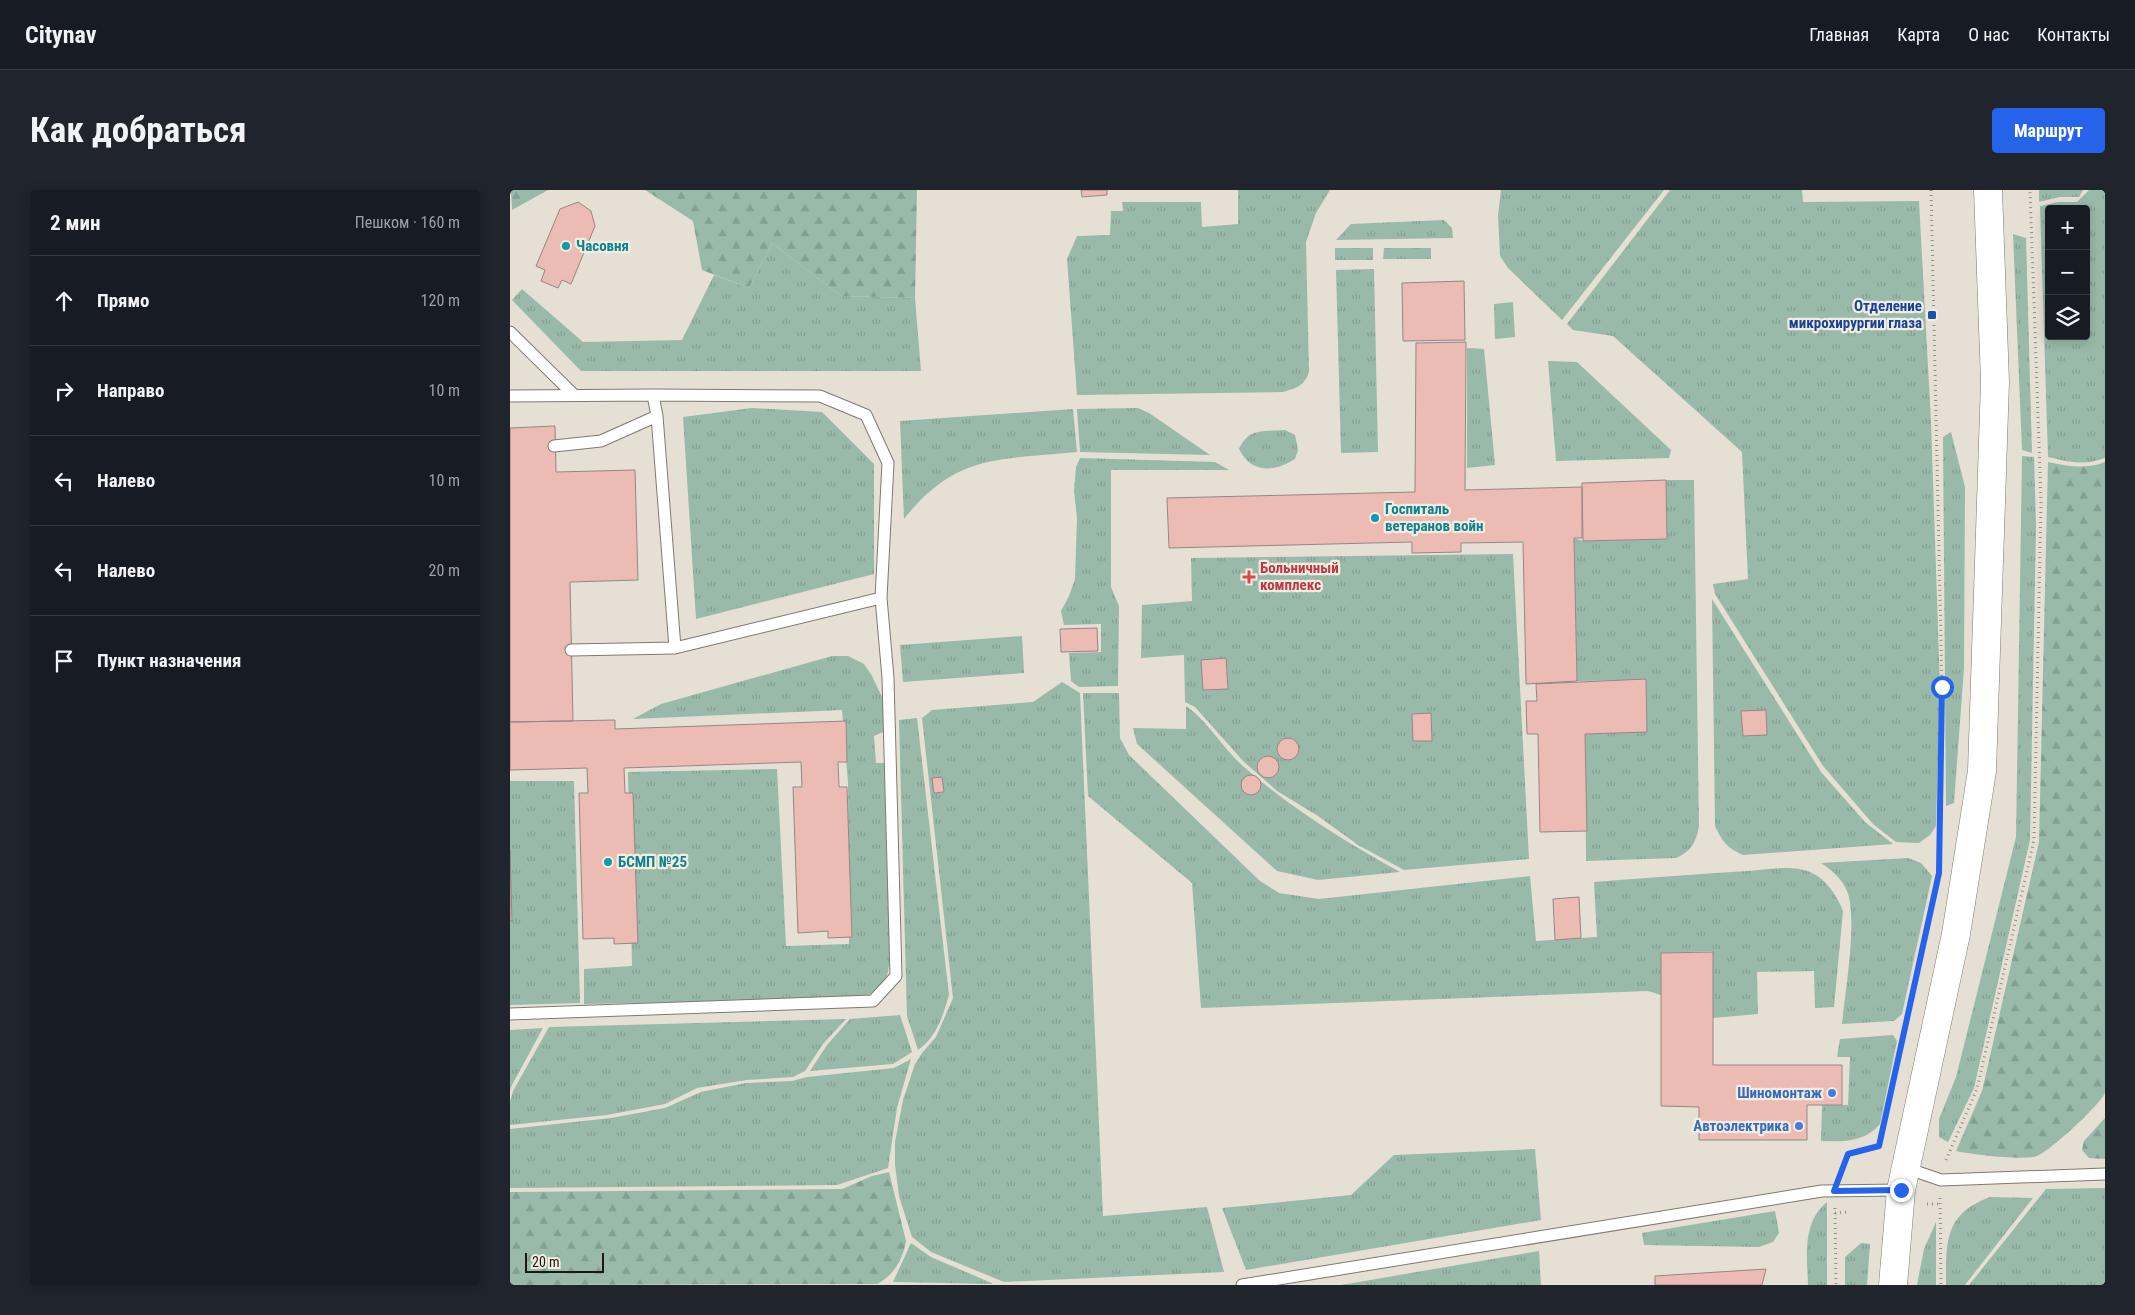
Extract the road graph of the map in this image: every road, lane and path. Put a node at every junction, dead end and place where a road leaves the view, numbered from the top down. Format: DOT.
graph roads {
  1 [pos="1931,190"];
  2 [pos="1988,190"];
  3 [pos="2030,190"];
  4 [pos="510,332"];
  5 [pos="574,395"];
  6 [pos="653,395"];
  7 [pos="510,396"];
  8 [pos="657,416"];
  9 [pos="554,446"];
  10 [pos="881,598"];
  11 [pos="675,648"];
  12 [pos="571,650"];
  13 [pos="1940,854"];
  14 [pos="1930,912"];
  15 [pos="510,1014"];
  16 [pos="2105,1174"];
  17 [pos="1904,1179"];
  18 [pos="1940,1180"];
  19 [pos="1834,1191"];
  20 [pos="1242,1285"];
  21 [pos="1836,1285"];
  22 [pos="1892,1285"];
  23 [pos="1941,1285"];
  1 -- 13 [label="path"];
  2 -- 17 [label="main road"];
  3 -- 18 [label="path"];
  4 -- 5 [label="lane"];
  5 -- 6 [label="lane"];
  5 -- 7 [label="lane"];
  6 -- 8 [label="lane"];
  6 -- 10 [label="lane"];
  8 -- 9 [label="lane"];
  8 -- 11 [label="lane"];
  10 -- 11 [label="lane"];
  10 -- 15 [label="lane"];
  11 -- 12 [label="lane"];
  14 -- 19 [label="path"];
  16 -- 18 [label="lane"];
  17 -- 18 [label="lane"];
  17 -- 19 [label="lane"];
  17 -- 22 [label="main road"];
  18 -- 23 [label="path"];
  19 -- 20 [label="lane"];
  19 -- 21 [label="path"];
}
